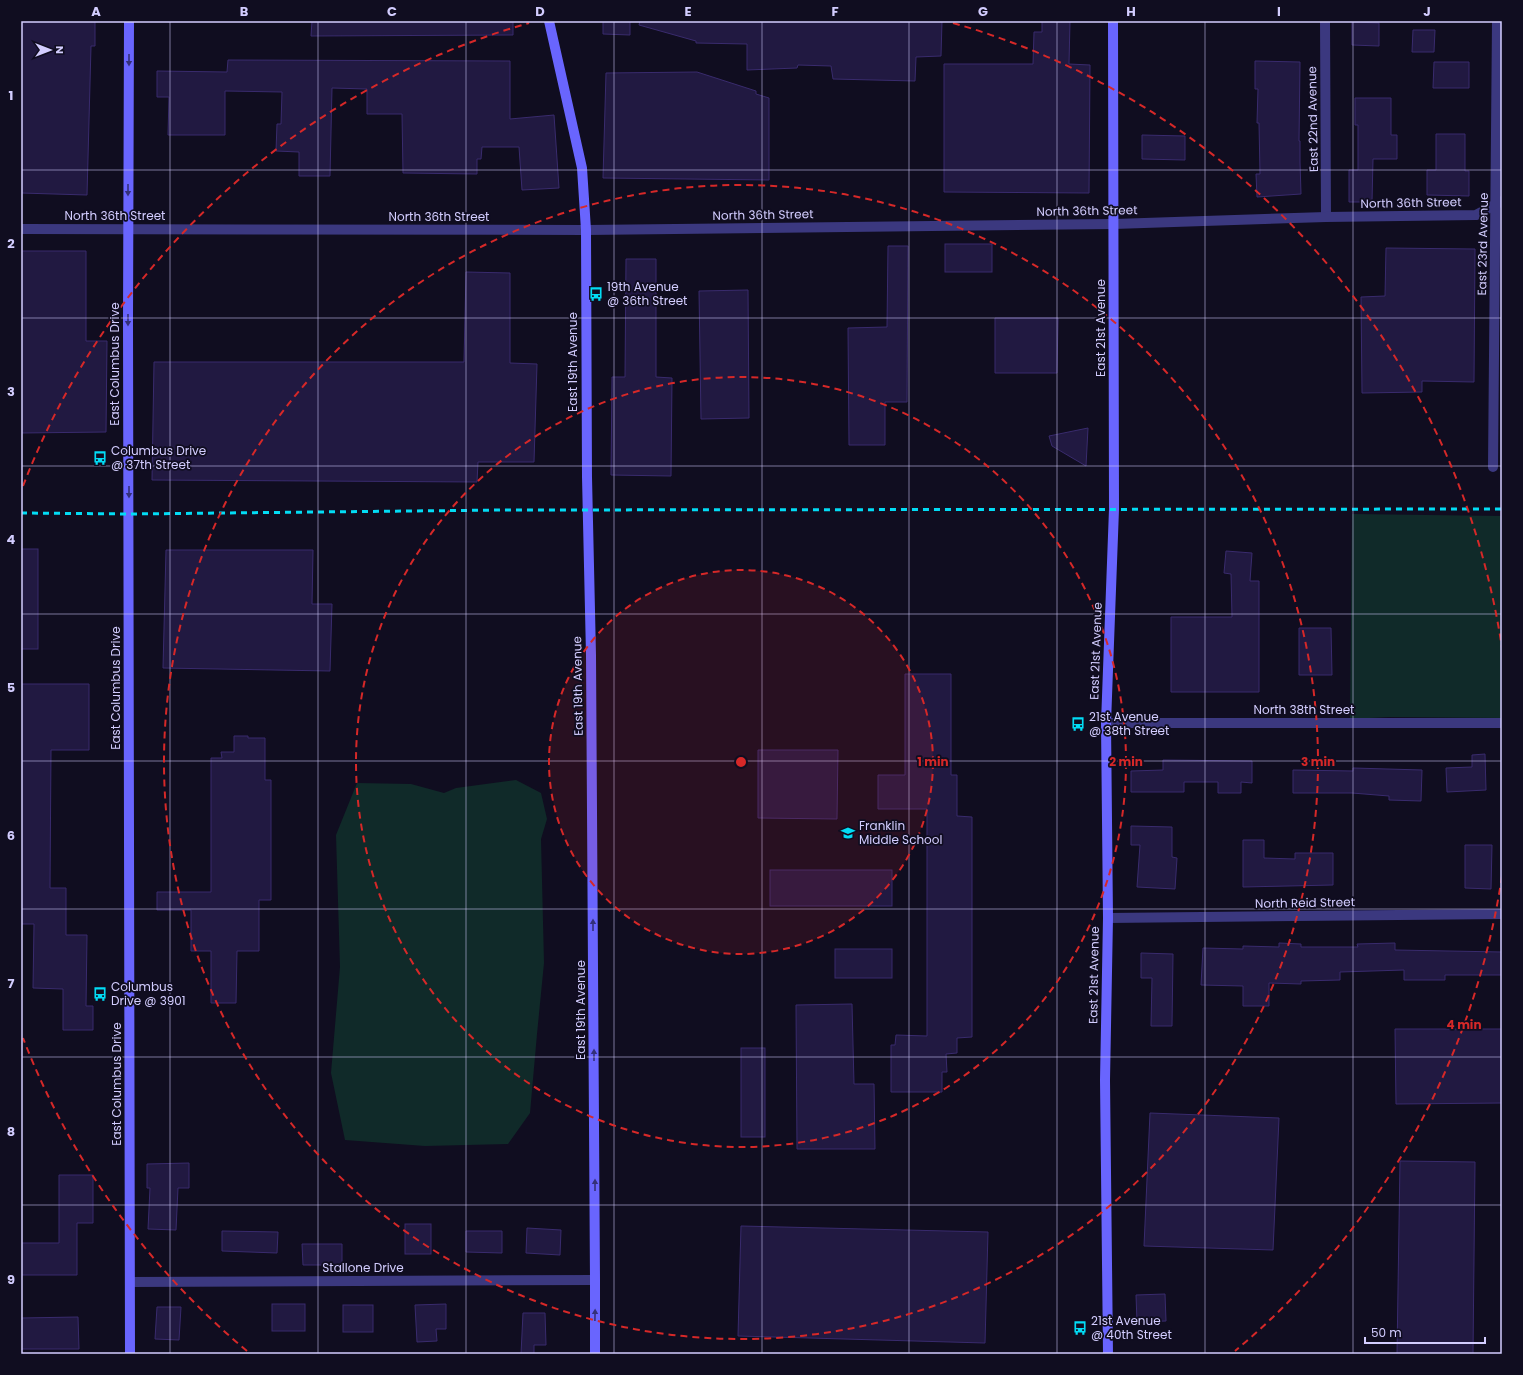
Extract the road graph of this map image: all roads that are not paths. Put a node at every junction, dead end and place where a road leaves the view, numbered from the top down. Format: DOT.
graph roads {
  1 [pos="130,21"];
  2 [pos="549,21"];
  3 [pos="1113,21"];
  4 [pos="1325,21"];
  5 [pos="1497,21"];
  6 [pos="1499,203"];
  7 [pos="1326,217"];
  8 [pos="1114,224"];
  9 [pos="21,229"];
  10 [pos="128,229"];
  11 [pos="586,230"];
  12 [pos="1493,467"];
  13 [pos="1106,723"];
  14 [pos="1502,723"];
  15 [pos="1502,914"];
  16 [pos="1108,918"];
  17 [pos="595,1280"];
  18 [pos="130,1282"];
  19 [pos="130,1354"];
  20 [pos="595,1354"];
  21 [pos="1108,1354"];
  1 -- 10 [label="main road, East Columbus Drive, one-way"];
  2 -- 11 [label="main road, East 19th Avenue"];
  3 -- 8 [label="main road, East 21st Avenue"];
  4 -- 7 [label="street, East 22nd Avenue"];
  5 -- 6 [label="street, East 23rd Avenue"];
  6 -- 7 [label="street, North 36th Street"];
  6 -- 12 [label="street, East 23rd Avenue"];
  7 -- 8 [label="street, North 36th Street"];
  8 -- 11 [label="street, North 36th Street"];
  8 -- 13 [label="main road, East 21st Avenue"];
  9 -- 10 [label="street, North 36th Street"];
  10 -- 11 [label="street, North 36th Street"];
  10 -- 18 [label="main road, East Columbus Drive, one-way"];
  17 -- 11 [label="main road, East 19th Avenue, one-way"];
  13 -- 14 [label="street, North 38th Street"];
  13 -- 16 [label="main road, East 21st Avenue"];
  15 -- 16 [label="street, North Reid Street"];
  16 -- 21 [label="main road, East 21st Avenue"];
  17 -- 18 [label="street, Stallone Drive"];
  20 -- 17 [label="main road, East 19th Avenue, one-way"];
  18 -- 19 [label="main road, East Columbus Drive"];
}
